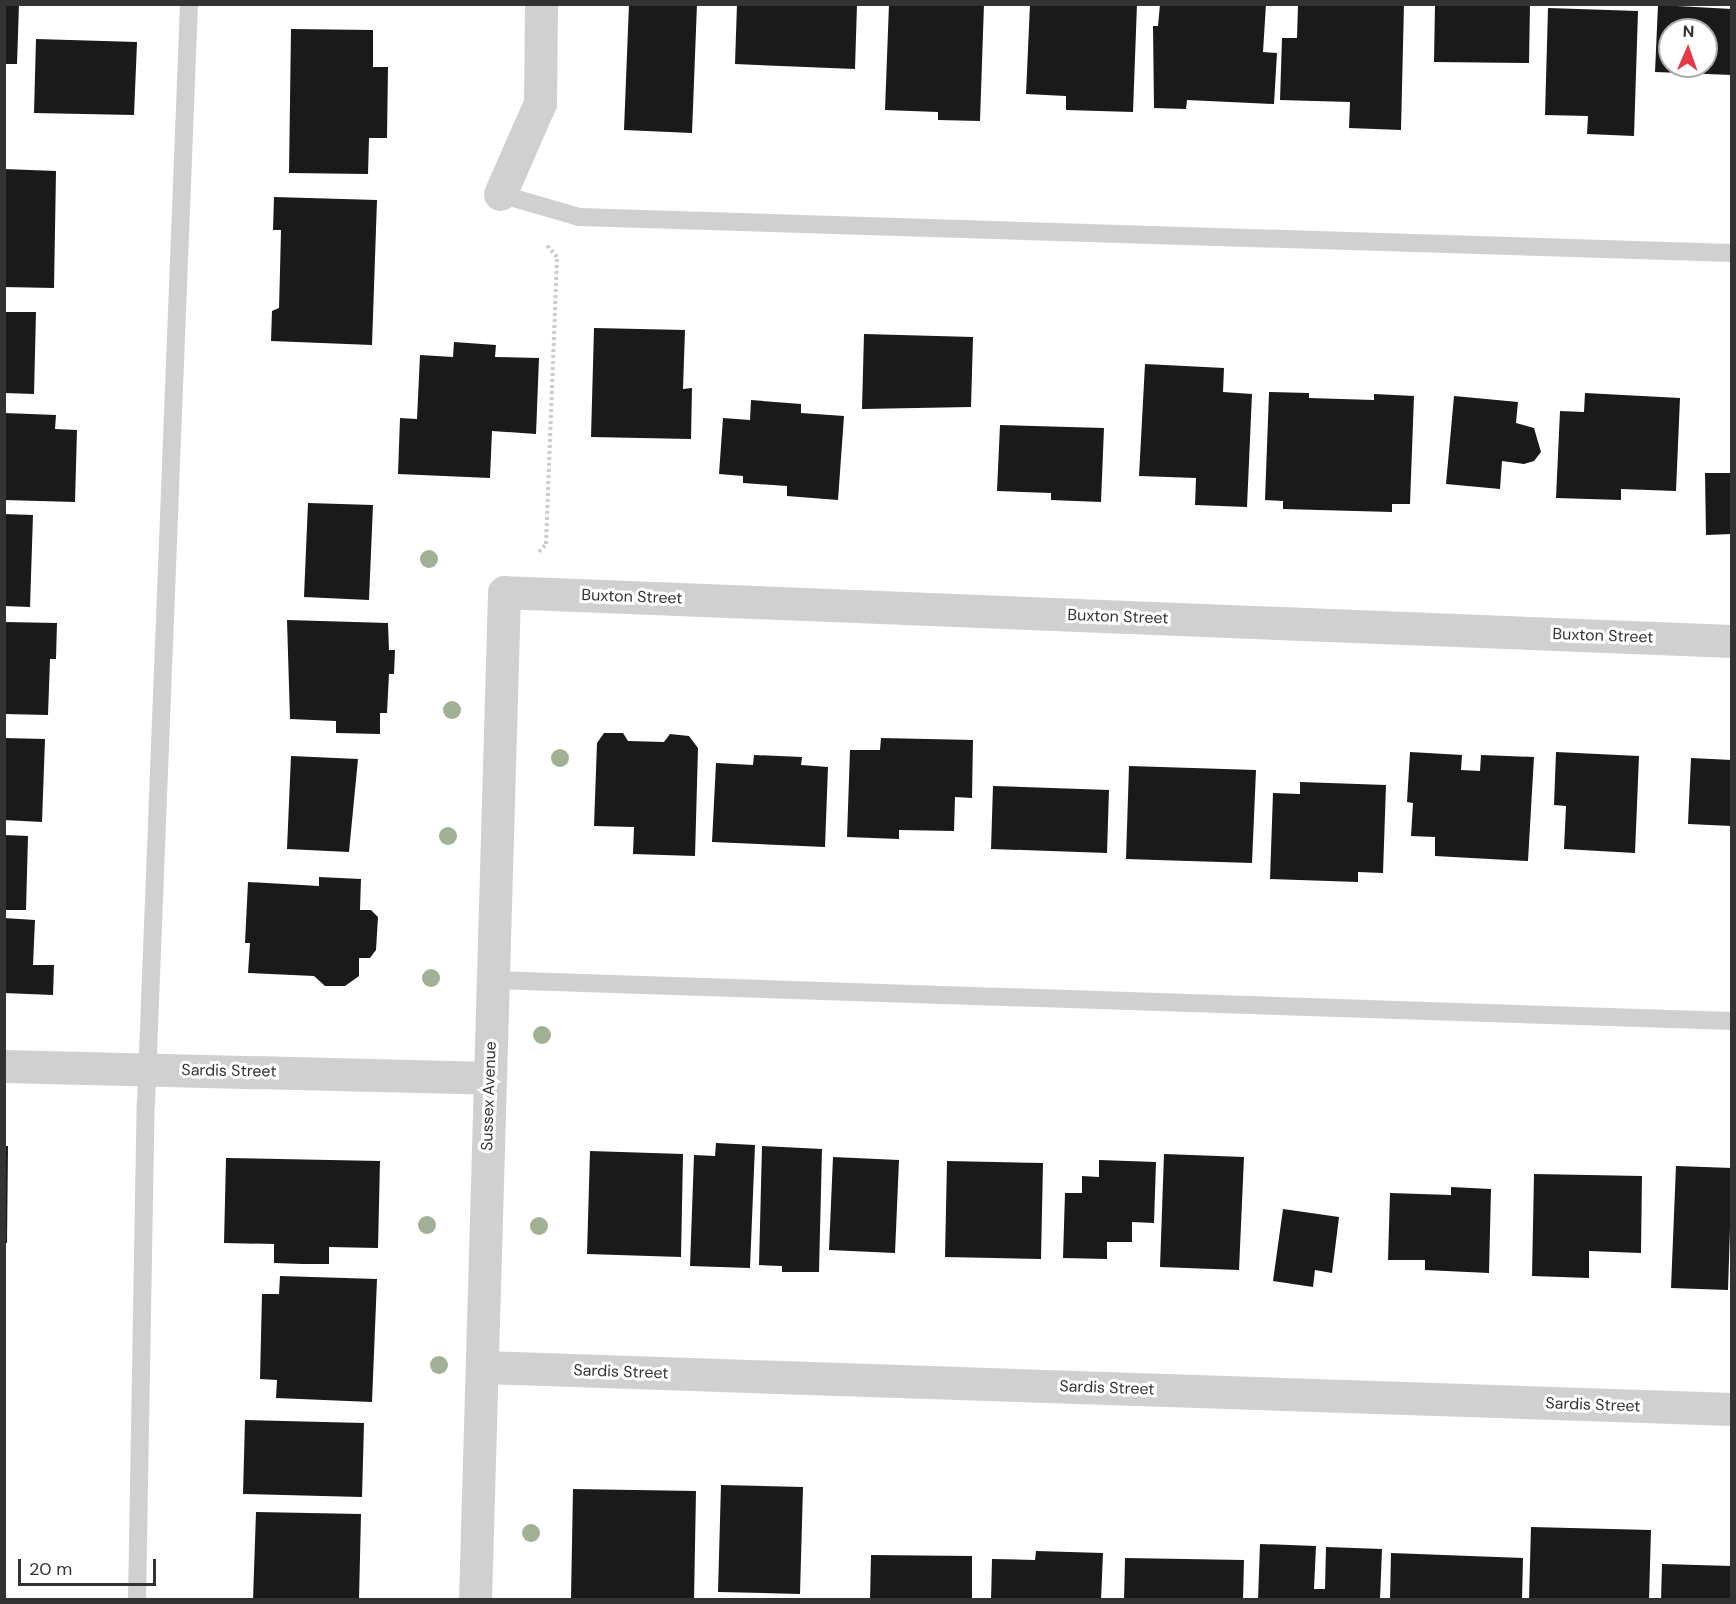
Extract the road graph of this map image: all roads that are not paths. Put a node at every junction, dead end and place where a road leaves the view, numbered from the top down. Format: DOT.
graph roads {
  1 [pos="189,4"];
  2 [pos="541,4"];
  3 [pos="500,194"];
  4 [pos="1731,253"];
  5 [pos="504,592"];
  6 [pos="1731,641"];
  7 [pos="493,980"];
  8 [pos="1731,1021"];
  9 [pos="4,1066"];
  10 [pos="147,1070"];
  11 [pos="490,1078"];
  12 [pos="482,1367"];
  13 [pos="1731,1409"];
  14 [pos="137,1599"];
  15 [pos="476,1599"];
  1 -- 10 [label="lane"];
  2 -- 3 [label="street"];
  3 -- 4 [label="lane"];
  5 -- 6 [label="street, Buxton Street"];
  5 -- 7 [label="street, Sussex Avenue"];
  7 -- 8 [label="lane"];
  7 -- 11 [label="street, Sussex Avenue"];
  9 -- 10 [label="street, Sardis Street"];
  10 -- 11 [label="street, Sardis Street"];
  10 -- 14 [label="lane"];
  11 -- 12 [label="street, Sussex Avenue"];
  12 -- 13 [label="street, Sardis Street"];
  12 -- 15 [label="street, Sussex Avenue"];
}
